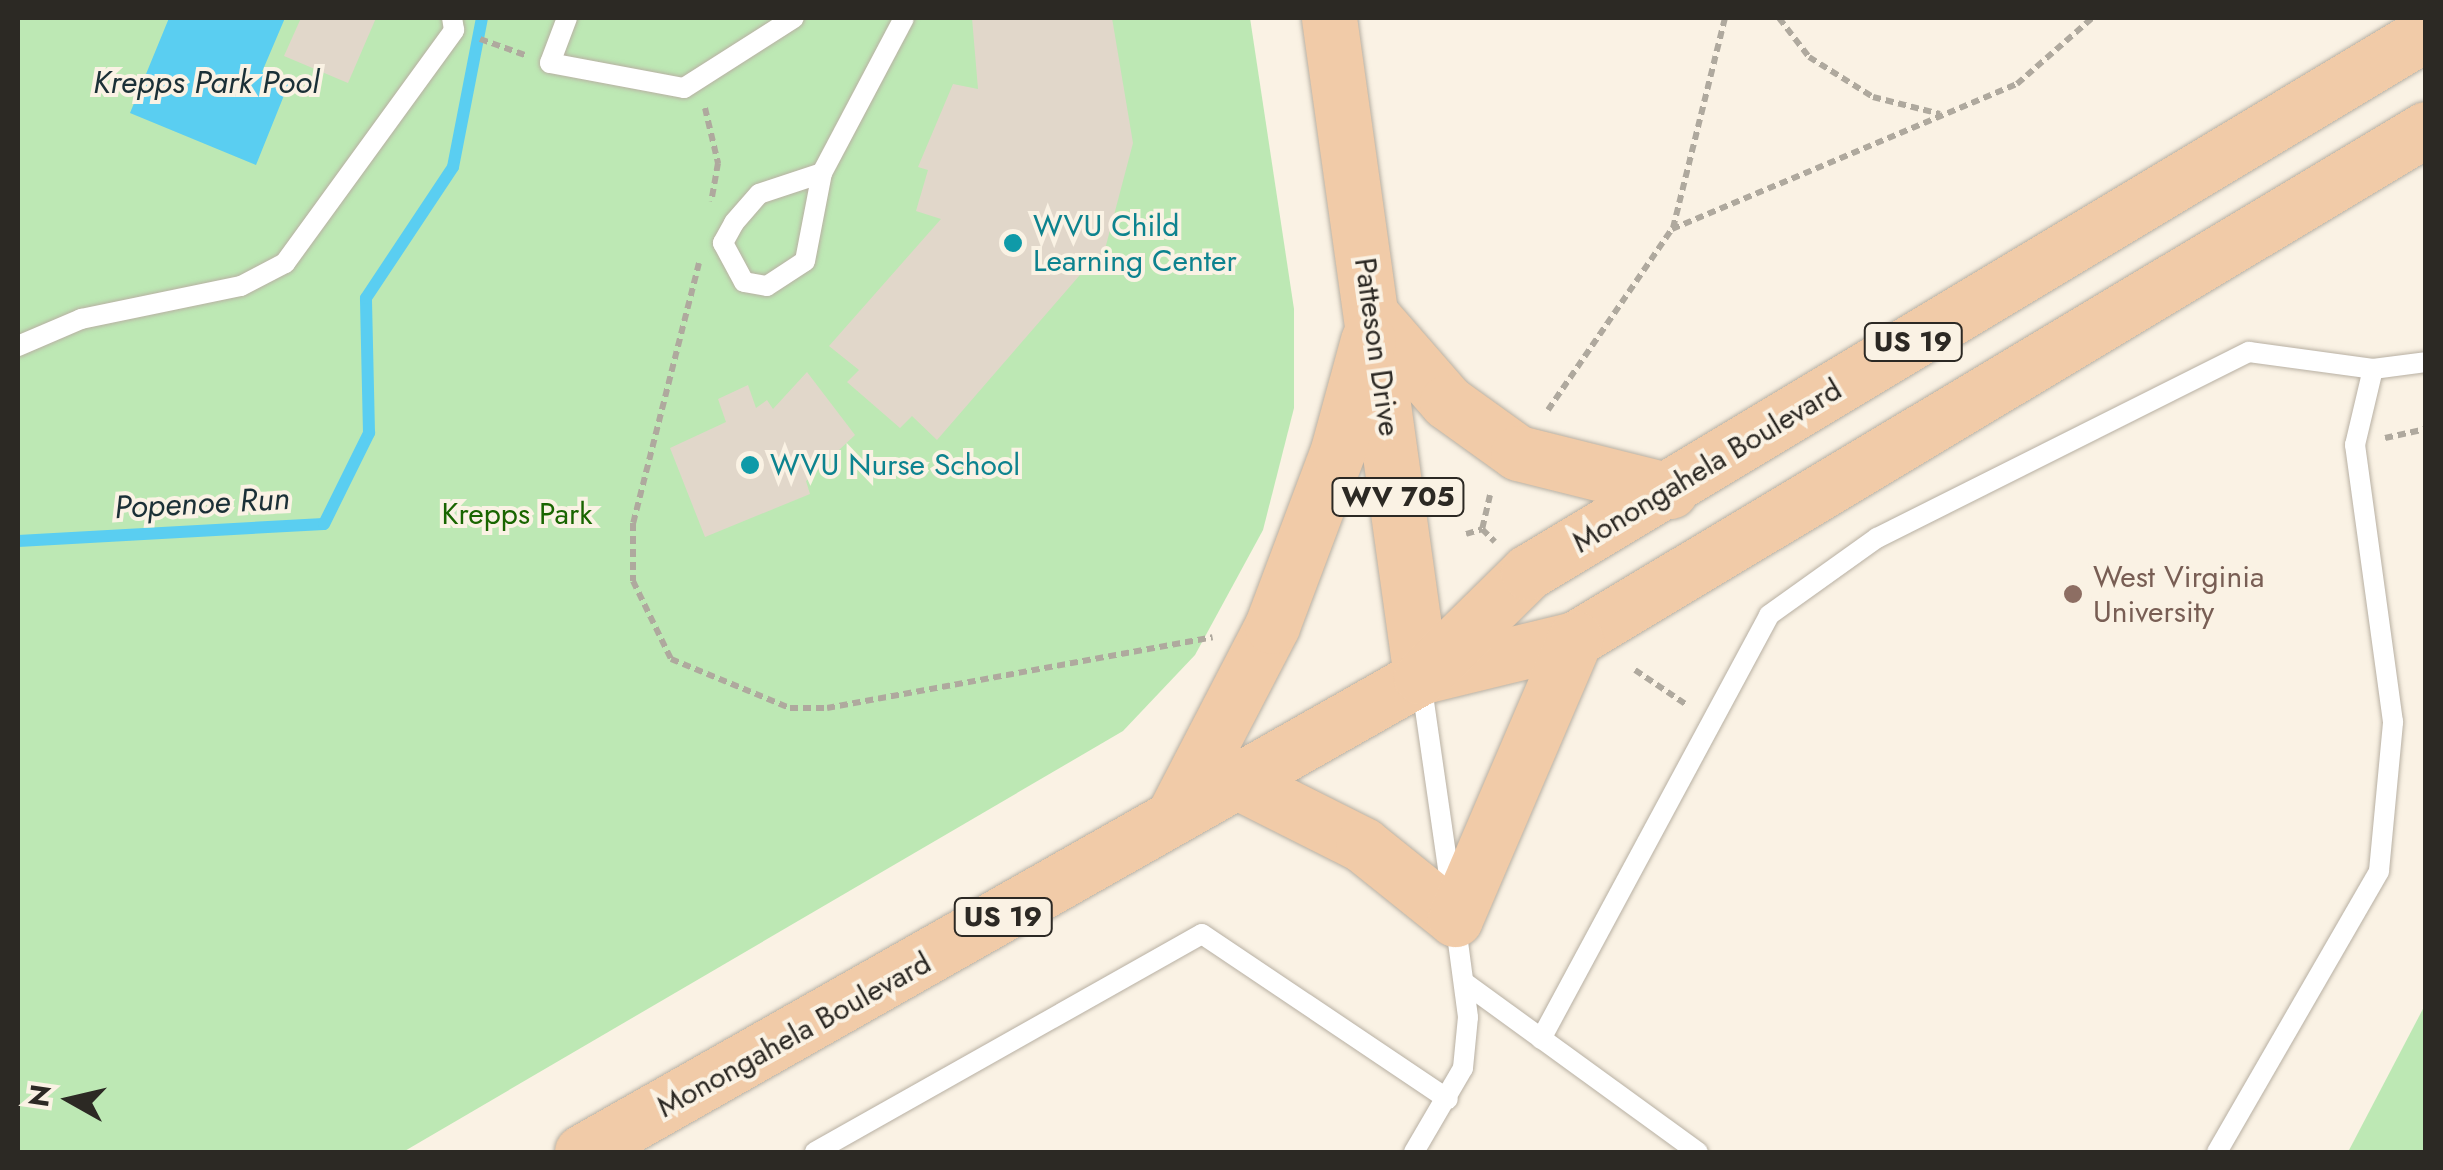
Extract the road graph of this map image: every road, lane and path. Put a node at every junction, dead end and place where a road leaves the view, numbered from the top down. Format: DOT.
graph roads {
  1 [pos="567,18"];
  2 [pos="794,18"];
  3 [pos="904,18"];
  4 [pos="1329,18"];
  5 [pos="1726,18"];
  6 [pos="1780,18"];
  7 [pos="2092,18"];
  8 [pos="453,24"];
  9 [pos="2426,33"];
  10 [pos="550,63"];
  11 [pos="684,88"];
  12 [pos="1943,115"];
  13 [pos="2426,129"];
  14 [pos="822,173"];
  15 [pos="707,222"];
  16 [pos="1672,229"];
  17 [pos="703,241"];
  18 [pos="1374,318"];
  19 [pos="18,346"];
  20 [pos="2426,362"];
  21 [pos="2372,368"];
  22 [pos="1544,416"];
  23 [pos="1670,492"];
  24 [pos="1490,495"];
  25 [pos="1482,529"];
  26 [pos="1466,534"];
  27 [pos="1502,548"];
  28 [pos="1224,635"];
  29 [pos="1575,639"];
  30 [pos="1635,670"];
  31 [pos="1420,677"];
  32 [pos="1714,718"];
  33 [pos="1238,782"];
  34 [pos="1174,816"];
  35 [pos="1455,920"];
  36 [pos="1464,982"];
  37 [pos="1541,1039"];
  38 [pos="1448,1100"];
  39 [pos="582,1152"];
  40 [pos="815,1152"];
  41 [pos="1414,1152"];
  42 [pos="1698,1152"];
  43 [pos="2217,1152"];
  1 -- 10 [label="lane"];
  2 -- 11 [label="lane"];
  3 -- 14 [label="lane"];
  4 -- 18 [label="main road, Patteson Drive / WV 705"];
  5 -- 16 [label="path"];
  6 -- 12 [label="path"];
  7 -- 12 [label="path"];
  8 -- 10 [label="path"];
  8 -- 19 [label="lane"];
  9 -- 23 [label="main road, Monongahela Boulevard / US 19"];
  10 -- 11 [label="lane"];
  11 -- 15 [label="path"];
  12 -- 16 [label="path"];
  13 -- 29 [label="main road, Monongahela Boulevard / US 19"];
  14 -- 14 [label="lane"];
  16 -- 22 [label="path"];
  17 -- 28 [label="path"];
  18 -- 23 [label="main road"];
  18 -- 31 [label="main road, Patteson Drive / WV 705"];
  18 -- 34 [label="main road"];
  20 -- 21 [label="lane"];
  21 -- 32 [label="lane"];
  21 -- 43 [label="lane"];
  23 -- 31 [label="main road, Monongahela Boulevard / US 19"];
  24 -- 25 [label="path"];
  25 -- 26 [label="path"];
  25 -- 27 [label="path"];
  29 -- 31 [label="main road, Monongahela Boulevard / US 19"];
  29 -- 35 [label="main road"];
  30 -- 32 [label="path"];
  31 -- 33 [label="main road, Monongahela Boulevard / US 19"];
  31 -- 35 [label="lane"];
  32 -- 37 [label="lane"];
  33 -- 34 [label="main road, Monongahela Boulevard / US 19"];
  33 -- 35 [label="main road"];
  34 -- 39 [label="main road, Monongahela Boulevard / US 19"];
  35 -- 36 [label="lane"];
  36 -- 37 [label="lane"];
  36 -- 38 [label="lane"];
  37 -- 42 [label="lane"];
  38 -- 40 [label="lane"];
  38 -- 41 [label="lane"];
}
